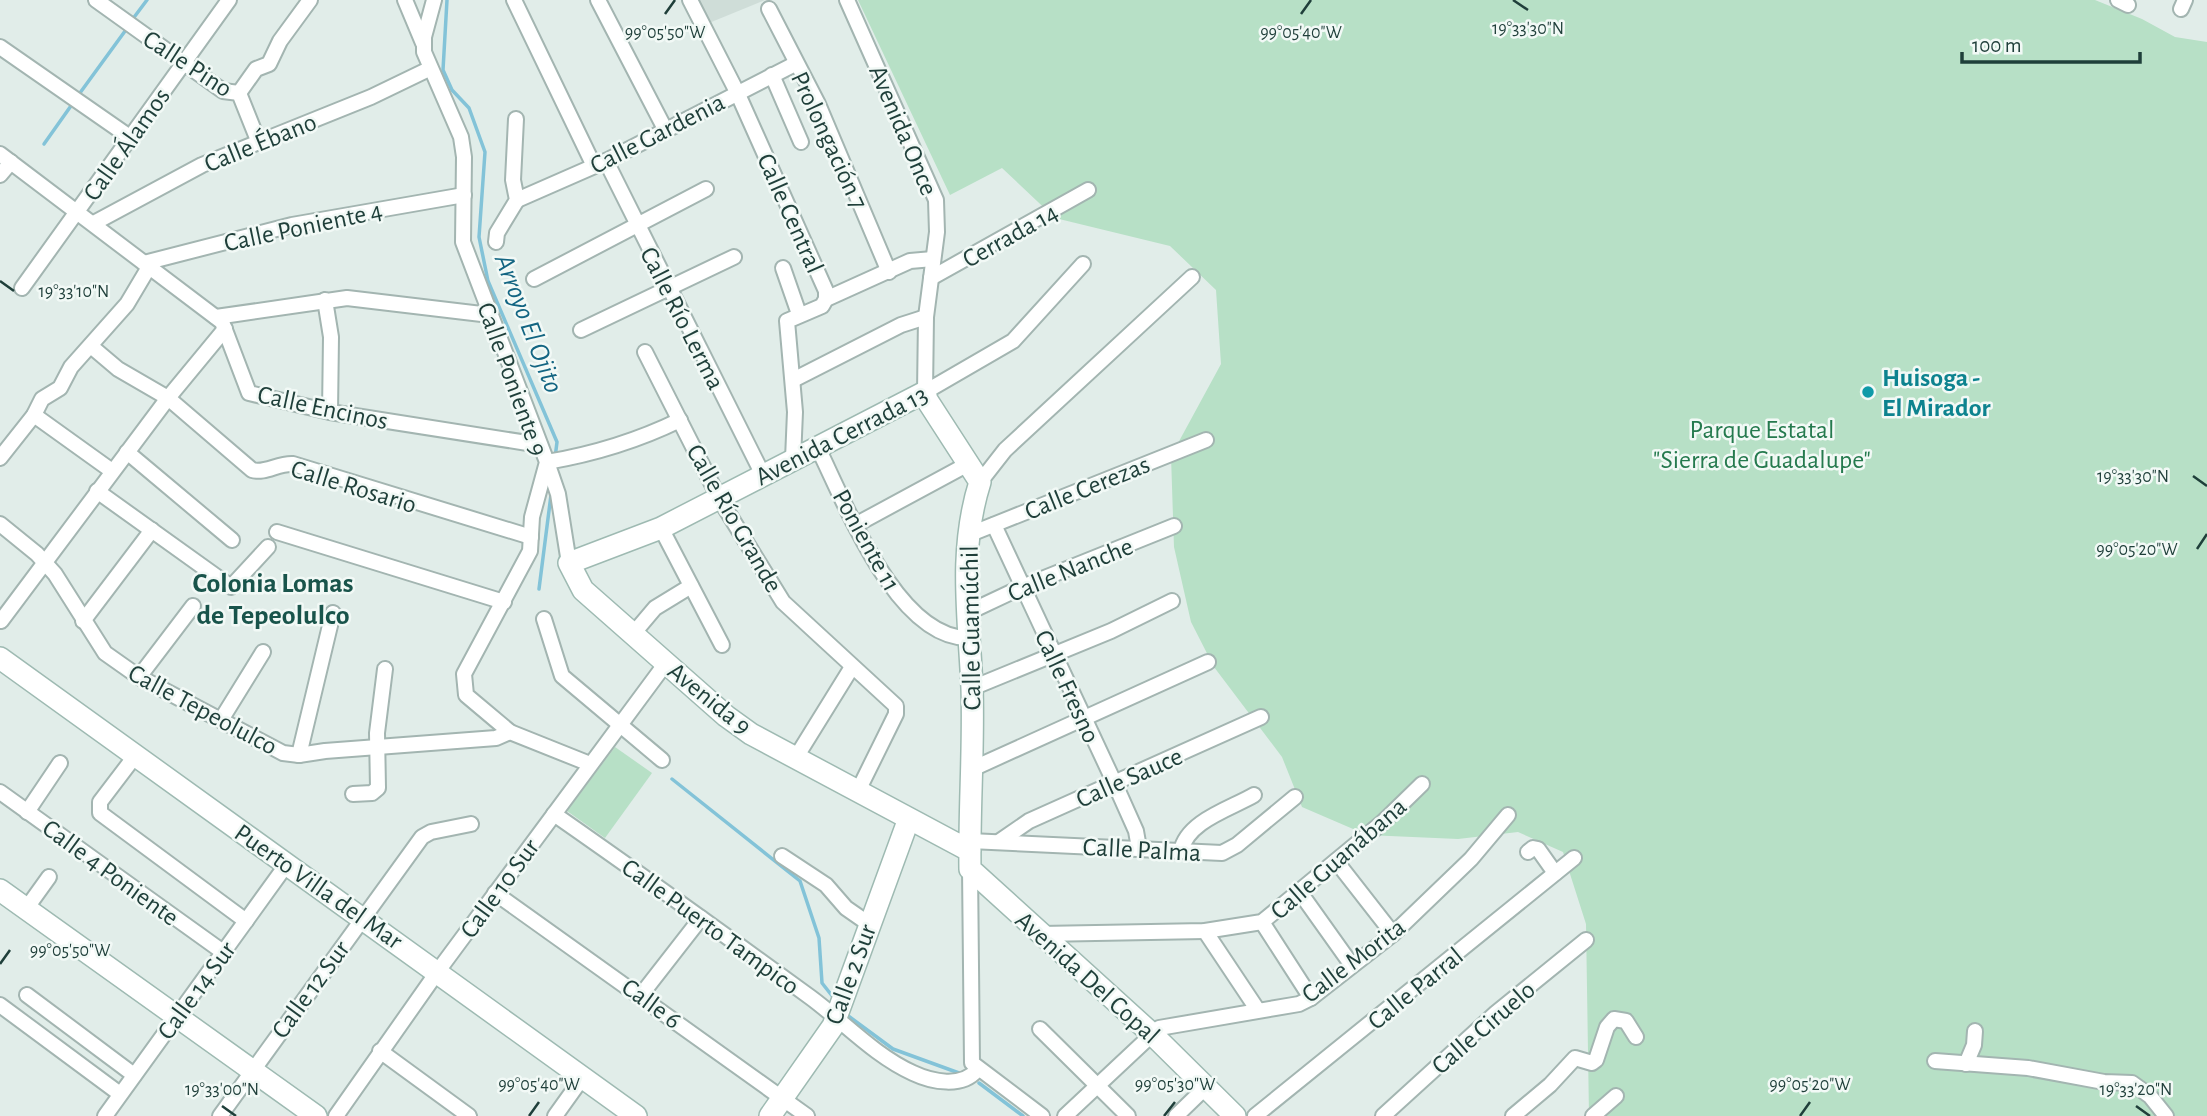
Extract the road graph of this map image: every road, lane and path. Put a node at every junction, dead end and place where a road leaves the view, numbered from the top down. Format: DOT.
graph roads {
  1 [pos="229,0"];
  2 [pos="310,0"];
  3 [pos="405,0"];
  4 [pos="434,0"];
  5 [pos="514,0"];
  6 [pos="598,0"];
  7 [pos="690,0"];
  8 [pos="846,0"];
  9 [pos="105,3"];
  10 [pos="769,9"];
  11 [pos="423,44"];
  12 [pos="0,47"];
  13 [pos="183,63"];
  14 [pos="795,64"];
  15 [pos="429,69"];
  16 [pos="772,75"];
  17 [pos="737,92"];
  18 [pos="239,93"];
  19 [pos="516,119"];
  20 [pos="665,129"];
  21 [pos="131,138"];
  22 [pos="801,142"];
  23 [pos="259,143"];
  24 [pos="6,158"];
  25 [pos="600,164"];
  26 [pos="0,175"];
  27 [pos="706,189"];
  28 [pos="1088,190"];
  29 [pos="464,195"];
  30 [pos="517,200"];
  31 [pos="78,211"];
  32 [pos="94,223"];
  33 [pos="636,227"];
  34 [pos="496,242"];
  35 [pos="734,257"];
  36 [pos="933,259"];
  37 [pos="1083,264"];
  38 [pos="147,265"];
  39 [pos="783,268"];
  40 [pos="889,272"];
  41 [pos="1192,277"];
  42 [pos="931,278"];
  43 [pos="534,279"];
  44 [pos="22,288"];
  45 [pos="668,289"];
  46 [pos="826,299"];
  47 [pos="324,300"];
  48 [pos="799,314"];
  49 [pos="489,315"];
  50 [pos="216,317"];
  51 [pos="926,317"];
  52 [pos="225,329"];
  53 [pos="582,330"];
  54 [pos="92,347"];
  55 [pos="645,352"];
  56 [pos="793,380"];
  57 [pos="925,392"];
  58 [pos="168,398"];
  59 [pos="330,412"];
  60 [pos="34,415"];
  61 [pos="680,420"];
  62 [pos="1206,440"];
  63 [pos="540,444"];
  64 [pos="817,446"];
  65 [pos="127,452"];
  66 [pos="0,458"];
  67 [pos="793,459"];
  68 [pos="547,462"];
  69 [pos="112,471"];
  70 [pos="974,473"];
  71 [pos="763,475"];
  72 [pos="97,491"];
  73 [pos="719,498"];
  74 [pos="0,524"];
  75 [pos="857,524"];
  76 [pos="994,525"];
  77 [pos="1174,526"];
  78 [pos="661,528"];
  79 [pos="152,530"];
  80 [pos="277,532"];
  81 [pos="968,536"];
  82 [pos="531,537"];
  83 [pos="233,540"];
  84 [pos="268,547"];
  85 [pos="44,562"];
  86 [pos="569,563"];
  87 [pos="691,586"];
  88 [pos="1022,587"];
  89 [pos="1172,601"];
  90 [pos="504,602"];
  91 [pos="193,606"];
  92 [pos="333,612"];
  93 [pos="967,613"];
  94 [pos="544,620"];
  95 [pos="1,621"];
  96 [pos="83,621"];
  97 [pos="633,634"];
  98 [pos="968,638"];
  99 [pos="722,645"];
  100 [pos="263,652"];
  101 [pos="1051,653"];
  102 [pos="0,658"];
  103 [pos="1208,662"];
  104 [pos="666,663"];
  105 [pos="852,667"];
  106 [pos="385,669"];
  107 [pos="139,677"];
  108 [pos="972,688"];
  109 [pos="1261,717"];
  110 [pos="1083,718"];
  111 [pos="221,720"];
  112 [pos="618,725"];
  113 [pos="510,732"];
  114 [pos="376,748"];
  115 [pos="299,755"];
  116 [pos="135,756"];
  117 [pos="794,759"];
  118 [pos="662,760"];
  119 [pos="60,762"];
  120 [pos="590,764"];
  121 [pos="972,769"];
  122 [pos="1115,784"];
  123 [pos="1422,784"];
  124 [pos="0,792"];
  125 [pos="857,793"];
  126 [pos="353,794"];
  127 [pos="1254,795"];
  128 [pos="1295,797"];
  129 [pos="27,812"];
  130 [pos="554,814"];
  131 [pos="1508,815"];
  132 [pos="908,821"];
  133 [pos="471,824"];
  134 [pos="1000,841"];
  135 [pos="1139,848"];
  136 [pos="1181,851"];
  137 [pos="1528,852"];
  138 [pos="970,854"];
  139 [pos="782,856"];
  140 [pos="1574,858"];
  141 [pos="1336,862"];
  142 [pos="287,864"];
  143 [pos="1555,873"];
  144 [pos="49,877"];
  145 [pos="0,890"];
  146 [pos="1299,891"];
  147 [pos="495,893"];
  148 [pos="26,909"];
  149 [pos="362,917"];
  150 [pos="701,918"];
  151 [pos="246,921"];
  152 [pos="1262,922"];
  153 [pos="869,923"];
  154 [pos="1205,931"];
  155 [pos="1041,934"];
  156 [pos="1393,934"];
  157 [pos="1586,940"];
  158 [pos="223,952"];
  159 [pos="1351,964"];
  160 [pos="438,971"];
  161 [pos="27,995"];
  162 [pos="641,995"];
  163 [pos="1311,998"];
  164 [pos="0,1005"];
  165 [pos="1257,1009"];
  166 [pos="177,1018"];
  167 [pos="836,1018"];
  168 [pos="1040,1029"];
  169 [pos="1975,1031"];
  170 [pos="1153,1034"];
  171 [pos="1636,1037"];
  172 [pos="380,1051"];
  173 [pos="1935,1062"];
  174 [pos="1966,1064"];
  175 [pos="978,1070"];
  176 [pos="252,1071"];
  177 [pos="134,1075"];
  178 [pos="583,1077"];
  179 [pos="1098,1086"];
  180 [pos="1206,1087"];
  181 [pos="120,1094"];
  182 [pos="1616,1096"];
  183 [pos="776,1107"];
  184 [pos="105,1116"];
  185 [pos="220,1116"];
  186 [pos="316,1116"];
  187 [pos="336,1116"];
  188 [pos="470,1116"];
  189 [pos="555,1116"];
  190 [pos="636,1116"];
  191 [pos="807,1116"];
  192 [pos="1042,1116"];
  193 [pos="1065,1116"];
  194 [pos="1128,1116"];
  195 [pos="1176,1116"];
  196 [pos="1235,1116"];
  197 [pos="1255,1116"];
  198 [pos="1383,1116"];
  199 [pos="1513,1116"];
  200 [pos="1592,1116"];
  201 [pos="2166,1116"];
  1 -- 13 [label="street, Calle Álamos"];
  2 -- 18 [label="street"];
  3 -- 11 [label="street"];
  4 -- 11 [label="street, Calle Poniente 9"];
  5 -- 25 [label="street, Calle Río Lerma"];
  6 -- 20 [label="street"];
  7 -- 17 [label="street, Calle Central"];
  8 -- 36 [label="street, Avenida Once"];
  9 -- 13 [label="street, Calle Pino"];
  10 -- 14 [label="street, Prolongación 7"];
  11 -- 15 [label="street, Calle Poniente 9"];
  12 -- 21 [label="street"];
  13 -- 18 [label="street, Calle Pino"];
  13 -- 21 [label="street, Calle Álamos"];
  14 -- 16 [label="street, Calle Gardenia"];
  14 -- 40 [label="street, Prolongación 7"];
  15 -- 23 [label="street, Calle Ébano"];
  15 -- 29 [label="street, Calle Poniente 9"];
  16 -- 17 [label="street, Calle Gardenia"];
  16 -- 22 [label="street"];
  17 -- 20 [label="street, Calle Gardenia"];
  17 -- 46 [label="street, Calle Central"];
  18 -- 23 [label="street, Calle Pino"];
  19 -- 30 [label="street"];
  20 -- 25 [label="street, Calle Gardenia"];
  21 -- 31 [label="street, Calle Álamos"];
  23 -- 32 [label="street, Calle Ébano"];
  24 -- 26 [label="street"];
  24 -- 31 [label="street, Calle Encinos"];
  25 -- 30 [label="street, Calle Gardenia"];
  25 -- 33 [label="street, Calle Río Lerma"];
  27 -- 33 [label="street"];
  28 -- 42 [label="street, Cerrada 14"];
  29 -- 38 [label="street, Calle Poniente 4"];
  29 -- 49 [label="street, Calle Poniente 9"];
  30 -- 34 [label="street"];
  31 -- 32 [label="street, Calle Encinos"];
  31 -- 44 [label="street, Calle Álamos"];
  32 -- 38 [label="street, Calle Encinos"];
  33 -- 43 [label="street"];
  33 -- 45 [label="street, Calle Río Lerma"];
  35 -- 45 [label="street"];
  36 -- 40 [label="street"];
  36 -- 42 [label="street, Avenida Once"];
  37 -- 57 [label="street, Avenida Cerrada 13"];
  38 -- 50 [label="street, Calle Encinos"];
  38 -- 54 [label="street"];
  39 -- 48 [label="street"];
  40 -- 46 [label="street"];
  41 -- 70 [label="street, Calle Guamúchil"];
  42 -- 51 [label="street, Avenida Once"];
  45 -- 53 [label="street"];
  45 -- 71 [label="street, Calle Río Lerma"];
  46 -- 48 [label="street, Calle Central"];
  47 -- 49 [label="street"];
  47 -- 50 [label="street"];
  47 -- 59 [label="street"];
  48 -- 56 [label="street, Calle Central"];
  49 -- 63 [label="street, Calle Poniente 9"];
  50 -- 52 [label="street, Calle Encinos"];
  51 -- 56 [label="street"];
  51 -- 57 [label="street, Avenida Once"];
  52 -- 58 [label="street"];
  52 -- 59 [label="street, Calle Encinos"];
  54 -- 58 [label="street, Calle Rosario"];
  54 -- 60 [label="street"];
  55 -- 61 [label="street"];
  56 -- 67 [label="street, Calle Central"];
  57 -- 64 [label="street, Avenida Cerrada 13"];
  57 -- 70 [label="street"];
  58 -- 65 [label="street"];
  58 -- 82 [label="street, Calle Rosario"];
  59 -- 63 [label="street, Calle Encinos"];
  60 -- 66 [label="street"];
  60 -- 69 [label="street"];
  61 -- 68 [label="street, Calle Río Grande"];
  61 -- 73 [label="street, Calle Río Grande"];
  62 -- 76 [label="street, Calle Cerezas"];
  63 -- 68 [label="street, Calle Poniente 9"];
  64 -- 67 [label="street, Avenida Cerrada 13"];
  64 -- 75 [label="street, Poniente 11"];
  65 -- 69 [label="street"];
  65 -- 83 [label="street"];
  67 -- 71 [label="street, Avenida Cerrada 13"];
  68 -- 82 [label="street, Calle Poniente 9"];
  68 -- 86 [label="street, Avenida 9"];
  69 -- 72 [label="street"];
  70 -- 75 [label="street"];
  70 -- 81 [label="street, Calle Guamúchil"];
  71 -- 73 [label="street, Avenida Cerrada 13"];
  72 -- 79 [label="street"];
  72 -- 85 [label="street"];
  73 -- 78 [label="street, Avenida Cerrada 13"];
  73 -- 105 [label="street, Calle Río Grande"];
  74 -- 85 [label="street, Calle Tepeolulco"];
  75 -- 98 [label="street, Poniente 11"];
  76 -- 81 [label="street, Calle Cerezas"];
  76 -- 88 [label="street, Calle Fresno"];
  77 -- 88 [label="street, Calle Nanche"];
  78 -- 86 [label="street, Avenida Cerrada 13"];
  78 -- 87 [label="street"];
  79 -- 84 [label="street"];
  79 -- 96 [label="street"];
  80 -- 90 [label="street"];
  81 -- 93 [label="street, Calle Guamúchil"];
  82 -- 90 [label="street, Calle Poniente 9"];
  85 -- 95 [label="street"];
  85 -- 96 [label="street, Calle Tepeolulco"];
  86 -- 97 [label="street, Avenida 9"];
  87 -- 97 [label="street"];
  87 -- 99 [label="street"];
  88 -- 93 [label="street, Calle Nanche"];
  88 -- 101 [label="street, Calle Fresno"];
  89 -- 101 [label="street"];
  90 -- 113 [label="street, Calle Poniente 9"];
  91 -- 107 [label="street"];
  92 -- 115 [label="street"];
  93 -- 98 [label="street, Calle Guamúchil"];
  94 -- 112 [label="street"];
  96 -- 107 [label="street, Calle Tepeolulco"];
  97 -- 104 [label="street, Avenida 9"];
  98 -- 108 [label="street, Calle Guamúchil"];
  100 -- 111 [label="street"];
  101 -- 108 [label="street"];
  101 -- 110 [label="street, Calle Fresno"];
  102 -- 116 [label="street, Puerto Villa del Mar"];
  103 -- 110 [label="street"];
  104 -- 112 [label="street, Calle 10 Sur"];
  104 -- 117 [label="street, Avenida 9"];
  105 -- 117 [label="street"];
  105 -- 125 [label="street, Calle Río Grande"];
  106 -- 114 [label="street"];
  107 -- 111 [label="street, Calle Tepeolulco"];
  108 -- 121 [label="street, Calle Guamúchil"];
  109 -- 122 [label="street, Calle Sauce"];
  110 -- 121 [label="street"];
  110 -- 122 [label="street, Calle Fresno"];
  111 -- 115 [label="street, Calle Tepeolulco"];
  112 -- 118 [label="street"];
  112 -- 120 [label="street, Calle 10 Sur"];
  113 -- 114 [label="street, Calle Tepeolulco"];
  113 -- 120 [label="street"];
  114 -- 115 [label="street, Calle Tepeolulco"];
  114 -- 126 [label="street"];
  116 -- 142 [label="street, Puerto Villa del Mar"];
  116 -- 151 [label="street, Calle 4 Poniente"];
  117 -- 125 [label="street, Avenida 9"];
  119 -- 129 [label="street"];
  120 -- 130 [label="street, Calle 10 Sur"];
  121 -- 138 [label="street, Calle Guamúchil"];
  122 -- 134 [label="street, Calle Sauce"];
  122 -- 135 [label="street, Calle Fresno"];
  123 -- 141 [label="street, Calle Guanábana"];
  124 -- 129 [label="street, Calle 4 Poniente"];
  125 -- 132 [label="street, Avenida 9"];
  127 -- 136 [label="street"];
  128 -- 136 [label="street, Calle Palma"];
  129 -- 158 [label="street, Calle 4 Poniente"];
  130 -- 147 [label="street, Calle 10 Sur"];
  130 -- 150 [label="street, Calle Puerto Tampico"];
  131 -- 156 [label="street, Calle Morita"];
  132 -- 138 [label="street, Avenida 9"];
  132 -- 153 [label="street, Calle 2 Sur"];
  133 -- 149 [label="street, Calle 12 Sur"];
  134 -- 135 [label="street, Calle Palma"];
  134 -- 138 [label="street, Calle Palma"];
  135 -- 136 [label="street, Calle Palma"];
  137 -- 143 [label="street"];
  138 -- 155 [label="street, Avenida Del Copal"];
  138 -- 175 [label="street, Calle Guamúchil"];
  139 -- 153 [label="street"];
  140 -- 143 [label="street, Calle Parral"];
  141 -- 146 [label="street, Calle Guanábana"];
  141 -- 156 [label="street"];
  142 -- 149 [label="street, Puerto Villa del Mar"];
  142 -- 151 [label="street, Calle 14 Sur"];
  143 -- 197 [label="street, Calle Parral"];
  144 -- 148 [label="street"];
  145 -- 148 [label="street"];
  146 -- 152 [label="street, Calle Guanábana"];
  146 -- 159 [label="street"];
  147 -- 160 [label="street, Calle 10 Sur"];
  147 -- 162 [label="street, Calle 6"];
  148 -- 166 [label="street"];
  149 -- 160 [label="street, Puerto Villa del Mar"];
  149 -- 176 [label="street, Calle 12 Sur"];
  150 -- 162 [label="street"];
  150 -- 167 [label="street, Calle Puerto Tampico"];
  151 -- 158 [label="street, Calle 14 Sur"];
  152 -- 154 [label="street, Calle Guanábana"];
  152 -- 163 [label="street"];
  153 -- 167 [label="street, Calle 2 Sur"];
  154 -- 155 [label="street, Calle Guanábana"];
  154 -- 165 [label="street"];
  155 -- 170 [label="street, Avenida Del Copal"];
  156 -- 159 [label="street, Calle Morita"];
  157 -- 198 [label="street, Calle Ciruelo"];
  158 -- 166 [label="street, Calle 14 Sur"];
  159 -- 163 [label="street, Calle Morita"];
  160 -- 172 [label="street, Calle 10 Sur"];
  160 -- 178 [label="street, Puerto Villa del Mar"];
  161 -- 177 [label="street"];
  162 -- 183 [label="street, Calle 6"];
  163 -- 165 [label="street, Calle Morita"];
  164 -- 181 [label="street"];
  165 -- 170 [label="street, Calle Morita"];
  166 -- 176 [label="street"];
  166 -- 177 [label="street, Calle 14 Sur"];
  167 -- 175 [label="street, Calle Puerto Tampico"];
  167 -- 183 [label="street, Calle 2 Sur"];
  168 -- 179 [label="street"];
  169 -- 174 [label="street"];
  170 -- 179 [label="street, Calle Morita"];
  170 -- 180 [label="street, Avenida Del Copal"];
  171 -- 199 [label="street"];
  172 -- 187 [label="street, Calle 10 Sur"];
  172 -- 188 [label="street"];
  173 -- 174 [label="street"];
  174 -- 201 [label="street"];
  175 -- 192 [label="street"];
  176 -- 185 [label="street, Calle 12 Sur"];
  176 -- 186 [label="street"];
  177 -- 181 [label="street, Calle 14 Sur"];
  178 -- 189 [label="street"];
  178 -- 190 [label="street, Puerto Villa del Mar"];
  179 -- 193 [label="street, Calle Morita"];
  179 -- 194 [label="street"];
  180 -- 195 [label="street"];
  180 -- 196 [label="street, Avenida Del Copal"];
  181 -- 184 [label="street, Calle 14 Sur"];
  182 -- 200 [label="street"];
  183 -- 191 [label="street, Calle 6"];
}
